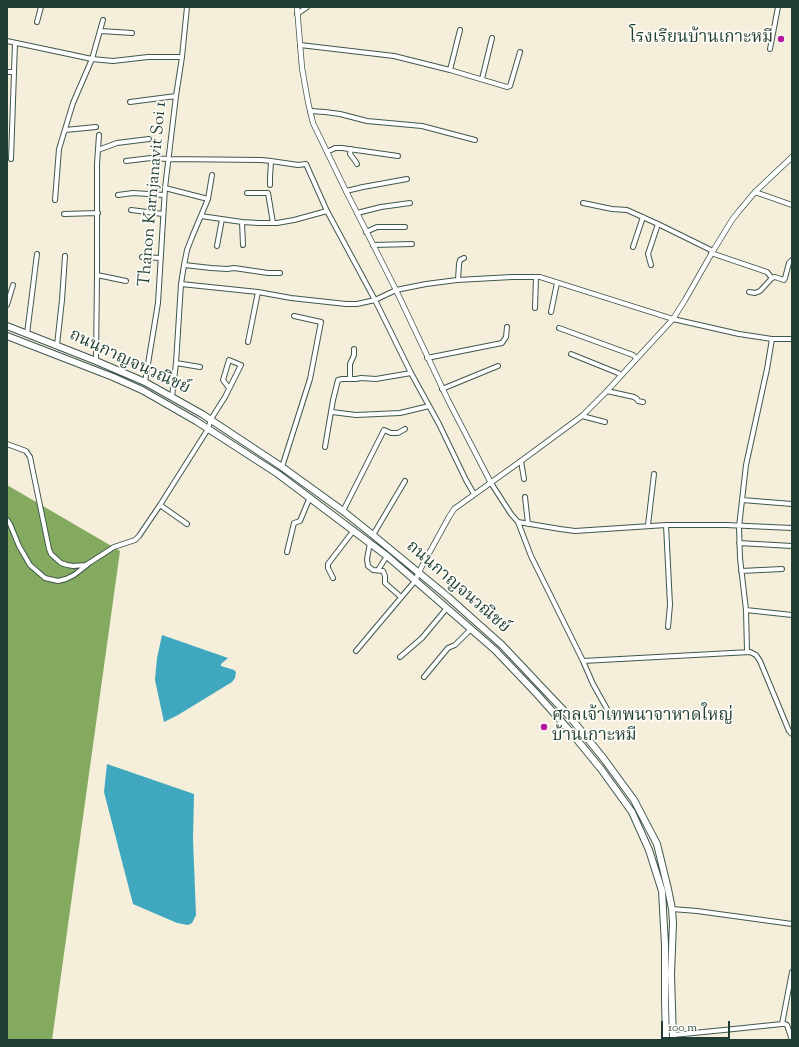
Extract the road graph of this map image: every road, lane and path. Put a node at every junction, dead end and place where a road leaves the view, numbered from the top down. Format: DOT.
graph roads {
  1 [pos="41,7"];
  2 [pos="187,7"];
  3 [pos="297,7"];
  4 [pos="307,7"];
  5 [pos="778,7"];
  6 [pos="297,14"];
  7 [pos="103,20"];
  8 [pos="37,22"];
  9 [pos="460,30"];
  10 [pos="101,31"];
  11 [pos="132,33"];
  12 [pos="492,38"];
  13 [pos="7,41"];
  14 [pos="15,43"];
  15 [pos="300,45"];
  16 [pos="770,49"];
  17 [pos="520,52"];
  18 [pos="182,57"];
  19 [pos="92,59"];
  20 [pos="450,70"];
  21 [pos="7,72"];
  22 [pos="14,72"];
  23 [pos="482,79"];
  24 [pos="176,96"];
  25 [pos="130,102"];
  26 [pos="7,104"];
  27 [pos="13,104"];
  28 [pos="310,111"];
  29 [pos="96,127"];
  30 [pos="65,130"];
  31 [pos="7,135"];
  32 [pos="12,135"];
  33 [pos="99,135"];
  34 [pos="149,139"];
  35 [pos="475,140"];
  36 [pos="351,149"];
  37 [pos="98,150"];
  38 [pos="327,152"];
  39 [pos="398,156"];
  40 [pos="792,157"];
  41 [pos="11,159"];
  42 [pos="168,159"];
  43 [pos="126,160"];
  44 [pos="271,161"];
  45 [pos="357,164"];
  46 [pos="212,175"];
  47 [pos="407,179"];
  48 [pos="270,185"];
  49 [pos="165,188"];
  50 [pos="346,191"];
  51 [pos="755,192"];
  52 [pos="248,193"];
  53 [pos="118,195"];
  54 [pos="164,195"];
  55 [pos="208,199"];
  56 [pos="56,200"];
  57 [pos="410,203"];
  58 [pos="583,203"];
  59 [pos="792,206"];
  60 [pos="131,210"];
  61 [pos="327,211"];
  62 [pos="357,213"];
  63 [pos="64,214"];
  64 [pos="98,214"];
  65 [pos="163,214"];
  66 [pos="201,216"];
  67 [pos="643,217"];
  68 [pos="222,219"];
  69 [pos="242,222"];
  70 [pos="273,223"];
  71 [pos="658,224"];
  72 [pos="405,227"];
  73 [pos="366,232"];
  74 [pos="412,244"];
  75 [pos="243,245"];
  76 [pos="373,245"];
  77 [pos="217,246"];
  78 [pos="633,247"];
  79 [pos="712,252"];
  80 [pos="37,254"];
  81 [pos="65,256"];
  82 [pos="142,257"];
  83 [pos="161,258"];
  84 [pos="464,258"];
  85 [pos="792,260"];
  86 [pos="184,265"];
  87 [pos="651,265"];
  88 [pos="280,273"];
  89 [pos="97,275"];
  90 [pos="536,277"];
  91 [pos="772,278"];
  92 [pos="458,280"];
  93 [pos="126,281"];
  94 [pos="558,283"];
  95 [pos="181,284"];
  96 [pos="13,285"];
  97 [pos="396,290"];
  98 [pos="9,292"];
  99 [pos="258,292"];
  100 [pos="749,292"];
  101 [pos="375,300"];
  102 [pos="7,305"];
  103 [pos="535,308"];
  104 [pos="551,312"];
  105 [pos="294,316"];
  106 [pos="673,319"];
  107 [pos="7,326"];
  108 [pos="507,327"];
  109 [pos="558,328"];
  110 [pos="27,334"];
  111 [pos="7,336"];
  112 [pos="772,339"];
  113 [pos="792,339"];
  114 [pos="248,342"];
  115 [pos="57,345"];
  116 [pos="354,349"];
  117 [pos="571,354"];
  118 [pos="427,358"];
  119 [pos="636,358"];
  120 [pos="96,361"];
  121 [pos="176,363"];
  122 [pos="498,366"];
  123 [pos="200,367"];
  124 [pos="410,373"];
  125 [pos="621,375"];
  126 [pos="350,379"];
  127 [pos="145,382"];
  128 [pos="229,388"];
  129 [pos="442,389"];
  130 [pos="607,391"];
  131 [pos="172,397"];
  132 [pos="643,402"];
  133 [pos="429,406"];
  134 [pos="332,412"];
  135 [pos="582,416"];
  136 [pos="211,420"];
  137 [pos="605,422"];
  138 [pos="208,429"];
  139 [pos="406,429"];
  140 [pos="7,444"];
  141 [pos="326,447"];
  142 [pos="521,461"];
  143 [pos="282,467"];
  144 [pos="654,474"];
  145 [pos="524,479"];
  146 [pos="405,481"];
  147 [pos="490,483"];
  148 [pos="474,494"];
  149 [pos="310,497"];
  150 [pos="525,497"];
  151 [pos="742,500"];
  152 [pos="792,504"];
  153 [pos="160,506"];
  154 [pos="343,511"];
  155 [pos="7,520"];
  156 [pos="518,522"];
  157 [pos="187,524"];
  158 [pos="528,524"];
  159 [pos="666,525"];
  160 [pos="648,526"];
  161 [pos="739,526"];
  162 [pos="792,528"];
  163 [pos="354,530"];
  164 [pos="373,534"];
  165 [pos="370,543"];
  166 [pos="739,544"];
  167 [pos="792,546"];
  168 [pos="287,552"];
  169 [pos="387,556"];
  170 [pos="89,563"];
  171 [pos="782,569"];
  172 [pos="378,570"];
  173 [pos="741,571"];
  174 [pos="419,573"];
  175 [pos="333,578"];
  176 [pos="415,581"];
  177 [pos="401,597"];
  178 [pos="447,608"];
  179 [pos="746,610"];
  180 [pos="792,615"];
  181 [pos="668,627"];
  182 [pos="471,629"];
  183 [pos="356,651"];
  184 [pos="747,651"];
  185 [pos="400,657"];
  186 [pos="583,661"];
  187 [pos="424,676"];
  188 [pos="609,717"];
  189 [pos="792,734"];
  190 [pos="672,909"];
  191 [pos="792,924"];
  192 [pos="792,972"];
  193 [pos="782,1024"];
  194 [pos="791,1034"];
  195 [pos="673,1037"];
  196 [pos="666,1040"];
  197 [pos="792,1040"];
  1 -- 8 [label="street"];
  2 -- 18 [label="street, Thanon Karnjanavit Soi 1"];
  3 -- 6 [label="street"];
  4 -- 6 [label="street"];
  5 -- 16 [label="street"];
  6 -- 15 [label="street"];
  7 -- 10 [label="street"];
  9 -- 20 [label="street"];
  10 -- 11 [label="street"];
  10 -- 19 [label="street"];
  12 -- 23 [label="street"];
  13 -- 14 [label="street"];
  14 -- 19 [label="street"];
  14 -- 22 [label="street"];
  15 -- 20 [label="street"];
  15 -- 28 [label="street"];
  17 -- 23 [label="street"];
  18 -- 19 [label="street"];
  18 -- 24 [label="street, Thanon Karnjanavit Soi 1"];
  19 -- 30 [label="street"];
  20 -- 23 [label="street"];
  21 -- 22 [label="street"];
  22 -- 27 [label="street"];
  24 -- 25 [label="street"];
  24 -- 42 [label="street, Thanon Karnjanavit Soi 1"];
  26 -- 27 [label="street"];
  27 -- 32 [label="street"];
  28 -- 35 [label="street"];
  28 -- 38 [label="street"];
  29 -- 30 [label="street"];
  30 -- 56 [label="street"];
  31 -- 32 [label="street"];
  32 -- 41 [label="street"];
  33 -- 37 [label="street"];
  34 -- 37 [label="street"];
  36 -- 38 [label="street"];
  36 -- 39 [label="street"];
  36 -- 45 [label="street"];
  37 -- 64 [label="street"];
  38 -- 50 [label="street"];
  40 -- 51 [label="street"];
  42 -- 43 [label="street"];
  42 -- 44 [label="street"];
  42 -- 49 [label="street, Thanon Karnjanavit Soi 1"];
  44 -- 48 [label="street"];
  44 -- 61 [label="street"];
  46 -- 55 [label="street"];
  47 -- 50 [label="street"];
  49 -- 54 [label="street, Thanon Karnjanavit Soi 1"];
  49 -- 55 [label="street"];
  50 -- 62 [label="street"];
  51 -- 59 [label="street"];
  51 -- 79 [label="street"];
  52 -- 70 [label="street"];
  53 -- 54 [label="street"];
  54 -- 65 [label="street, Thanon Karnjanavit Soi 1"];
  55 -- 66 [label="street"];
  57 -- 62 [label="street"];
  58 -- 67 [label="street"];
  60 -- 65 [label="street"];
  61 -- 70 [label="street"];
  61 -- 101 [label="street"];
  62 -- 73 [label="street"];
  63 -- 64 [label="street"];
  64 -- 89 [label="street"];
  65 -- 83 [label="street, Thanon Karnjanavit Soi 1"];
  66 -- 68 [label="street"];
  66 -- 86 [label="street"];
  67 -- 71 [label="street"];
  67 -- 78 [label="street"];
  68 -- 69 [label="street"];
  68 -- 77 [label="street"];
  69 -- 70 [label="street"];
  69 -- 75 [label="street"];
  71 -- 79 [label="street"];
  71 -- 87 [label="street"];
  72 -- 73 [label="street"];
  73 -- 76 [label="street"];
  74 -- 76 [label="street"];
  76 -- 97 [label="street"];
  79 -- 91 [label="street"];
  79 -- 106 [label="street"];
  80 -- 110 [label="street"];
  81 -- 115 [label="street"];
  82 -- 83 [label="street"];
  83 -- 127 [label="street, Thanon Karnjanavit Soi 1"];
  84 -- 92 [label="street"];
  85 -- 91 [label="street"];
  86 -- 88 [label="street"];
  86 -- 95 [label="street"];
  89 -- 93 [label="street"];
  89 -- 120 [label="street"];
  90 -- 92 [label="street"];
  90 -- 94 [label="street"];
  90 -- 103 [label="street"];
  91 -- 100 [label="street"];
  92 -- 97 [label="street"];
  94 -- 104 [label="street"];
  94 -- 106 [label="street"];
  95 -- 99 [label="street"];
  95 -- 121 [label="street"];
  96 -- 98 [label="street"];
  97 -- 101 [label="street"];
  97 -- 118 [label="street"];
  98 -- 102 [label="street"];
  99 -- 101 [label="street"];
  99 -- 114 [label="street"];
  101 -- 124 [label="street"];
  105 -- 143 [label="street"];
  106 -- 112 [label="street"];
  106 -- 119 [label="street"];
  107 -- 110 [label="main road, ถนนกาญจนวณิชย์"];
  108 -- 118 [label="street"];
  109 -- 119 [label="street"];
  110 -- 115 [label="main road, ถนนกาญจนวณิชย์"];
  111 -- 138 [label="main road, ถนนกาญจนวณิชย์"];
  112 -- 113 [label="street"];
  112 -- 151 [label="street"];
  115 -- 120 [label="main road, ถนนกาญจนวณิชย์"];
  116 -- 126 [label="street"];
  117 -- 125 [label="street"];
  118 -- 129 [label="street"];
  119 -- 125 [label="street"];
  120 -- 127 [label="main road, ถนนกาญจนวณิชย์"];
  121 -- 123 [label="street"];
  121 -- 131 [label="street"];
  122 -- 129 [label="street"];
  124 -- 126 [label="street"];
  124 -- 133 [label="street"];
  125 -- 130 [label="street"];
  126 -- 134 [label="street"];
  127 -- 131 [label="main road, ถนนกาญจนวณิชย์"];
  128 -- 128 [label="street"];
  128 -- 136 [label="street"];
  129 -- 147 [label="street"];
  130 -- 132 [label="street"];
  130 -- 135 [label="street"];
  131 -- 136 [label="main road, ถนนกาญจนวณิชย์"];
  133 -- 134 [label="street"];
  133 -- 148 [label="street"];
  134 -- 141 [label="street"];
  135 -- 137 [label="street"];
  135 -- 142 [label="street"];
  136 -- 138 [label="street"];
  136 -- 143 [label="main road, ถนนกาญจนวณิชย์"];
  138 -- 149 [label="main road, ถนนกาญจนวณิชย์"];
  138 -- 153 [label="street"];
  139 -- 154 [label="street"];
  140 -- 170 [label="street"];
  142 -- 145 [label="street"];
  142 -- 147 [label="street"];
  143 -- 154 [label="main road, ถนนกาญจนวณิชย์"];
  144 -- 160 [label="street"];
  146 -- 164 [label="street"];
  147 -- 148 [label="street"];
  147 -- 156 [label="street"];
  148 -- 174 [label="street"];
  149 -- 163 [label="main road, ถนนกาญจนวณิชย์"];
  149 -- 168 [label="street"];
  150 -- 158 [label="street"];
  151 -- 152 [label="street"];
  151 -- 161 [label="street"];
  153 -- 157 [label="street"];
  153 -- 170 [label="street"];
  154 -- 164 [label="main road, ถนนกาญจนวณิชย์"];
  155 -- 170 [label="street"];
  156 -- 158 [label="street"];
  156 -- 186 [label="street"];
  158 -- 160 [label="street"];
  159 -- 160 [label="street"];
  159 -- 161 [label="street"];
  159 -- 181 [label="street"];
  161 -- 162 [label="street"];
  161 -- 166 [label="street"];
  163 -- 165 [label="main road, ถนนกาญจนวณิชย์"];
  163 -- 175 [label="street"];
  164 -- 174 [label="main road, ถนนกาญจนวณิชย์"];
  165 -- 169 [label="main road, ถนนกาญจนวณิชย์"];
  165 -- 172 [label="street"];
  166 -- 167 [label="street"];
  166 -- 173 [label="street"];
  169 -- 172 [label="street"];
  169 -- 176 [label="main road, ถนนกาญจนวณิชย์"];
  171 -- 173 [label="street"];
  172 -- 177 [label="street"];
  173 -- 179 [label="street"];
  174 -- 176 [label="street"];
  174 -- 190 [label="main road, ถนนกาญจนวณิชย์"];
  176 -- 177 [label="street"];
  176 -- 178 [label="main road, ถนนกาญจนวณิชย์"];
  177 -- 183 [label="street"];
  178 -- 182 [label="main road, ถนนกาญจนวณิชย์"];
  178 -- 185 [label="street"];
  179 -- 180 [label="street"];
  179 -- 184 [label="street"];
  182 -- 187 [label="street"];
  182 -- 196 [label="main road, ถนนกาญจนวณิชย์"];
  184 -- 186 [label="street"];
  184 -- 189 [label="street"];
  186 -- 188 [label="street"];
  190 -- 191 [label="street"];
  190 -- 195 [label="main road, ถนนกาญจนวณิชย์"];
  192 -- 193 [label="street"];
  193 -- 194 [label="street"];
  193 -- 195 [label="street"];
  194 -- 197 [label="street"];
}
